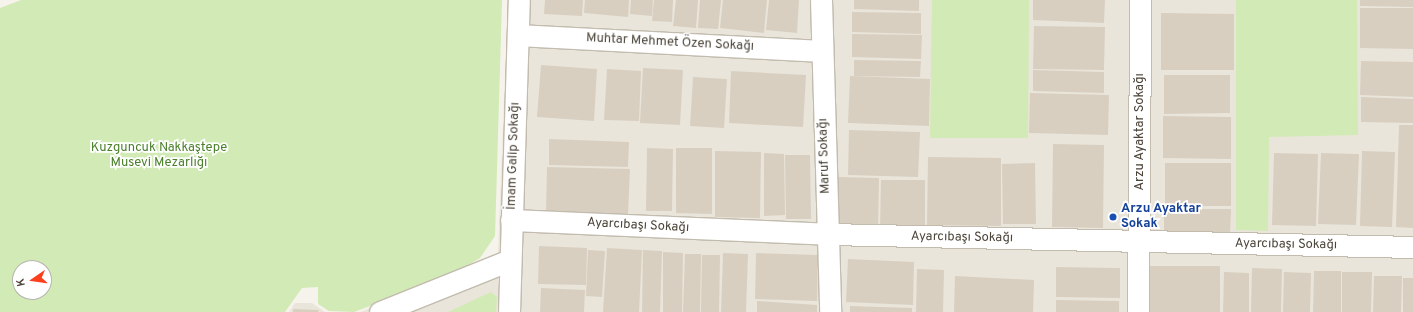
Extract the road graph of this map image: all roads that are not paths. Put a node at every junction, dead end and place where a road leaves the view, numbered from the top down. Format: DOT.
graph roads {
  1 [pos="519,0"];
  2 [pos="821,0"];
  3 [pos="1140,0"];
  4 [pos="518,35"];
  5 [pos="822,52"];
  6 [pos="511,220"];
  7 [pos="828,234"];
  8 [pos="1139,242"];
  9 [pos="1413,247"];
  10 [pos="510,260"];
  11 [pos="380,312"];
  12 [pos="509,312"];
  13 [pos="830,312"];
  14 [pos="1138,312"];
  1 -- 4 [label="street, İmam Galip Sokağı"];
  2 -- 5 [label="street, Maruf Sokağı"];
  3 -- 8 [label="street, Arzu Ayaktar Sokağı"];
  4 -- 5 [label="street, Muhtar Mehmet Özen Sokağı"];
  4 -- 6 [label="street, İmam Galip Sokağı"];
  5 -- 7 [label="street, Maruf Sokağı"];
  6 -- 7 [label="street, Ayarcıbaşı Sokağı"];
  6 -- 10 [label="street, İmam Galip Sokağı"];
  7 -- 8 [label="street, Ayarcıbaşı Sokağı"];
  7 -- 13 [label="street, Maruf Sokağı"];
  8 -- 9 [label="street, Ayarcıbaşı Sokağı"];
  8 -- 14 [label="street, Arzu Ayaktar Sokağı"];
  10 -- 11 [label="street"];
  10 -- 12 [label="street, İmam Galip Sokağı"];
}
